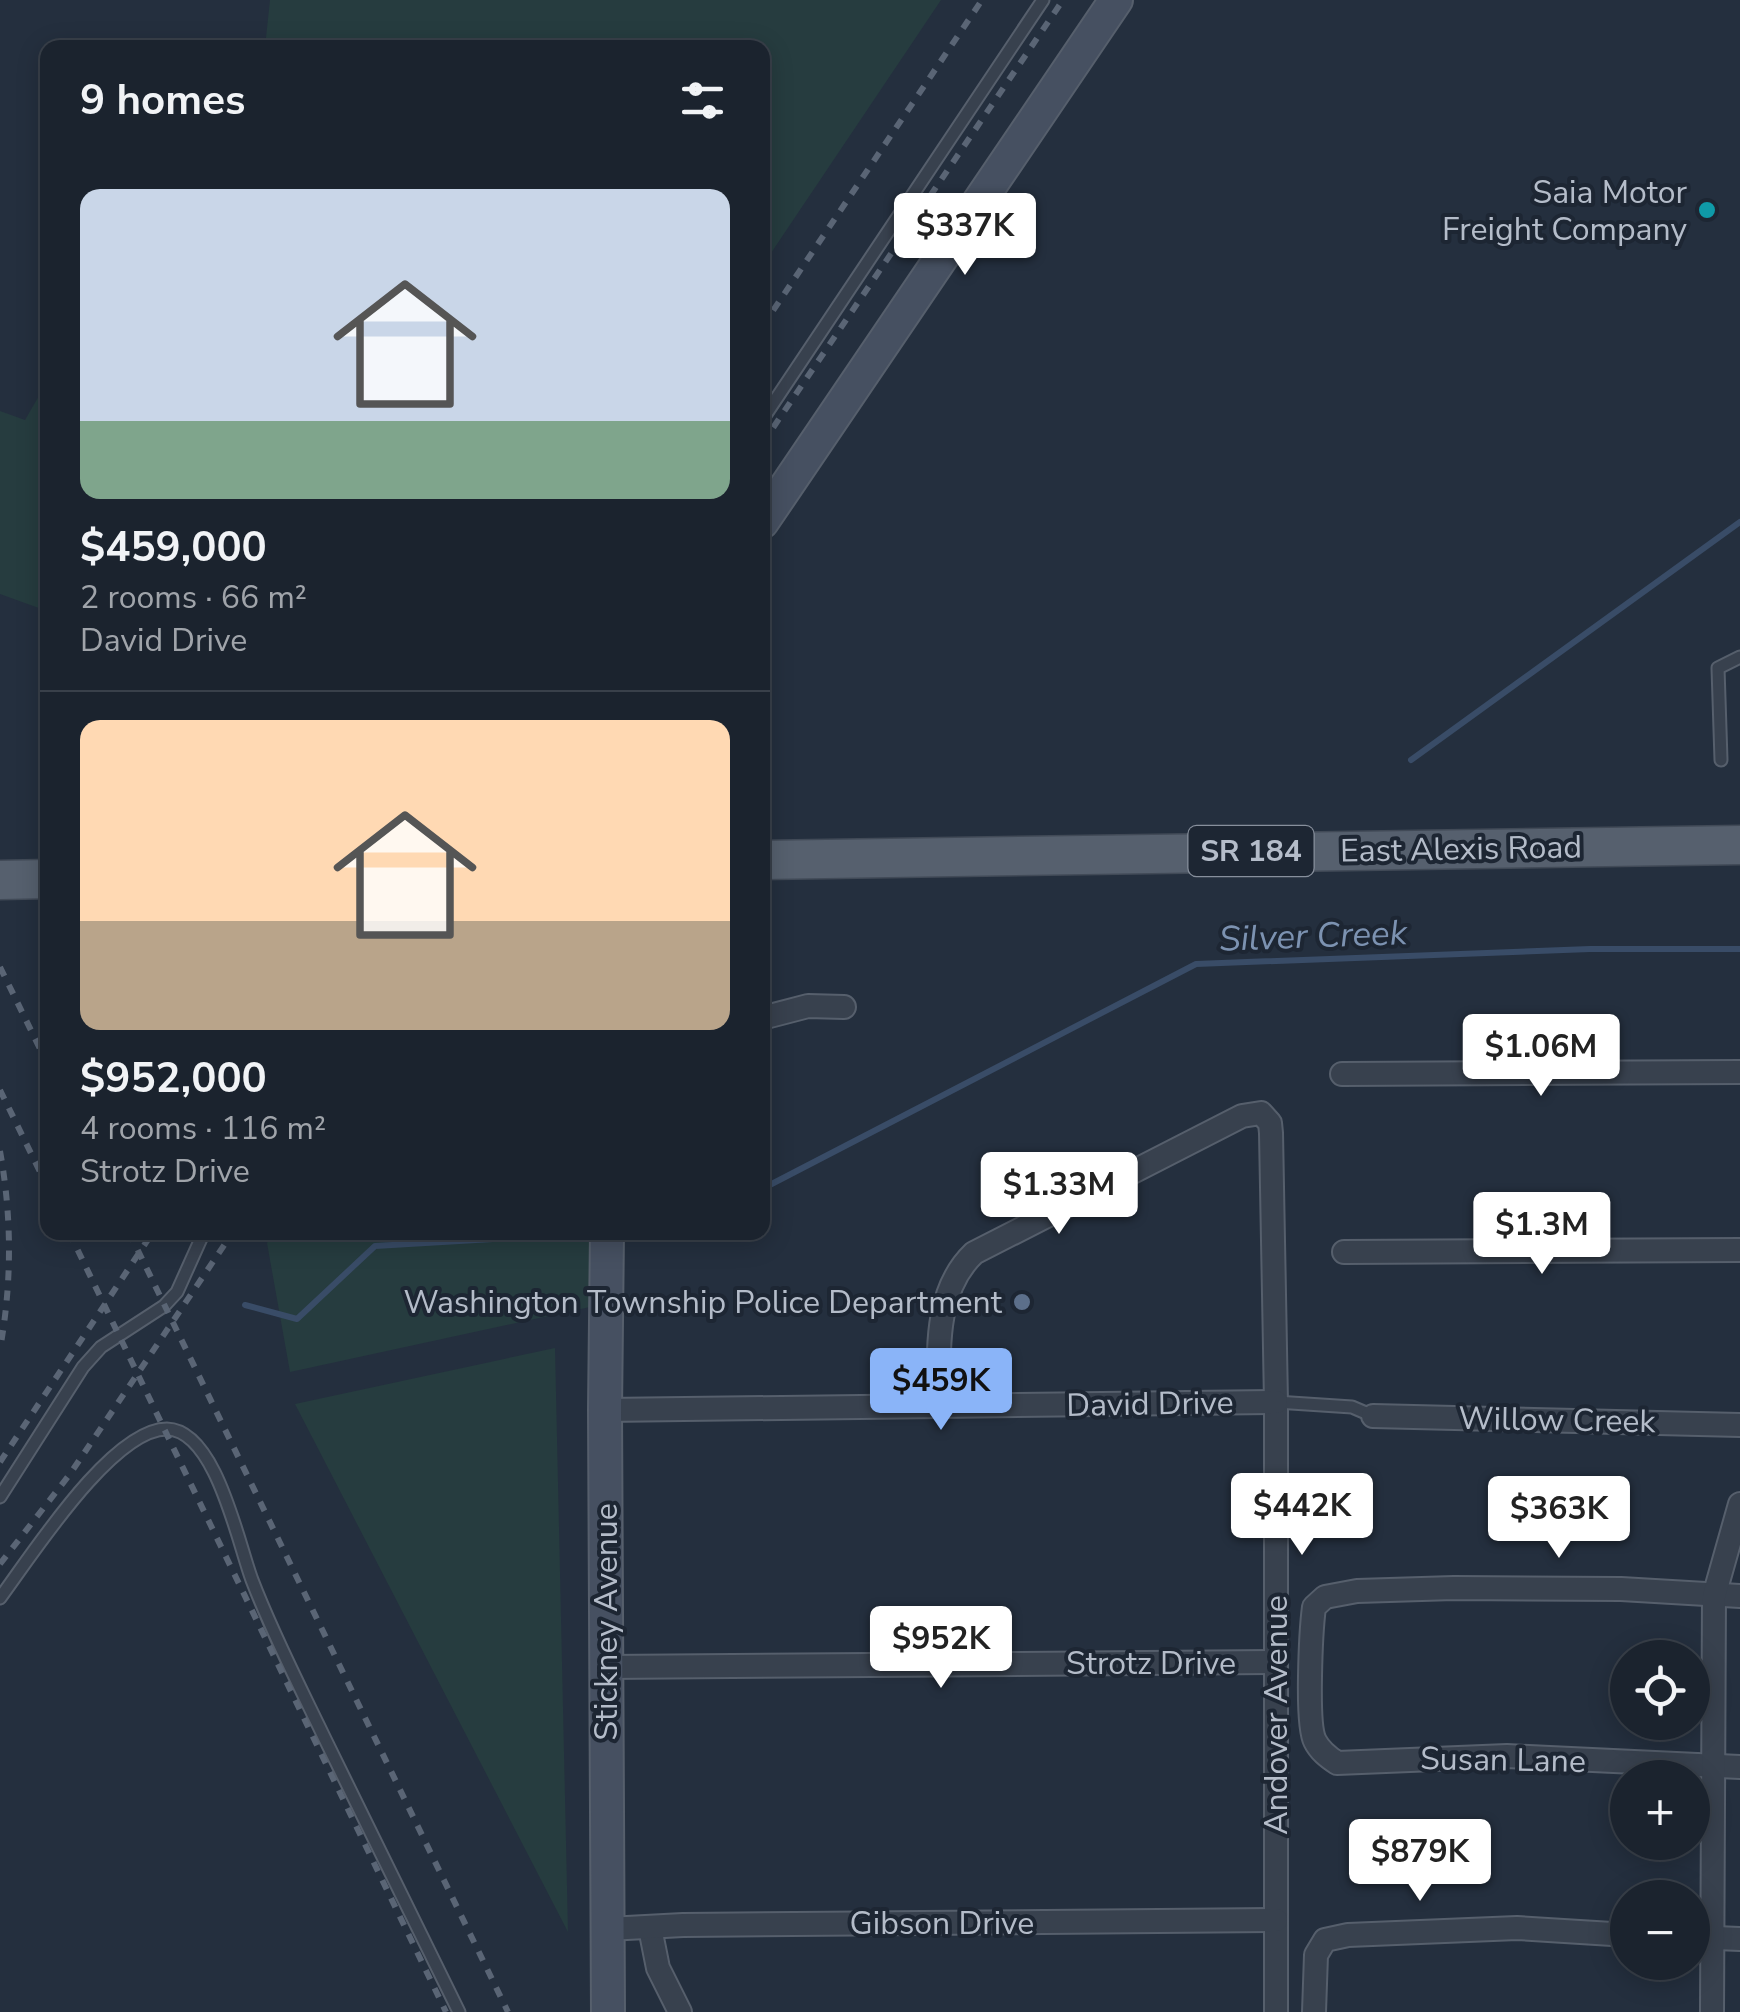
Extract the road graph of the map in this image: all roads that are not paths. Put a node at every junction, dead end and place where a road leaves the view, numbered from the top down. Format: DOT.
graph roads {
  1 [pos="1043,0"];
  2 [pos="1116,0"];
  3 [pos="770,408"];
  4 [pos="770,510"];
  5 [pos="1740,658"];
  6 [pos="1721,760"];
  7 [pos="1740,845"];
  8 [pos="770,860"];
  9 [pos="40,878"];
  10 [pos="0,880"];
  11 [pos="844,1006"];
  12 [pos="770,1016"];
  13 [pos="1740,1072"];
  14 [pos="1342,1074"];
  15 [pos="200,1240"];
  16 [pos="607,1240"];
  17 [pos="1740,1250"];
  18 [pos="1344,1252"];
  19 [pos="1276,1402"];
  20 [pos="940,1406"];
  21 [pos="604,1410"];
  22 [pos="1373,1416"];
  23 [pos="1740,1425"];
  24 [pos="0,1497"];
  25 [pos="1740,1504"];
  26 [pos="1714,1596"];
  27 [pos="1740,1596"];
  28 [pos="0,1598"];
  29 [pos="1276,1662"];
  30 [pos="606,1667"];
  31 [pos="1712,1766"];
  32 [pos="1740,1767"];
  33 [pos="1705,1880"];
  34 [pos="1276,1920"];
  35 [pos="650,1928"];
  36 [pos="608,1929"];
  37 [pos="1610,1934"];
  38 [pos="1710,1938"];
  39 [pos="1740,1940"];
  40 [pos="1708,1980"];
  41 [pos="458,2012"];
  42 [pos="608,2012"];
  43 [pos="680,2012"];
  44 [pos="1276,2012"];
  45 [pos="1314,2012"];
  46 [pos="1712,2012"];
  1 -- 3 [label="lane"];
  2 -- 4 [label="street"];
  5 -- 6 [label="lane"];
  7 -- 8 [label="main road, East Alexis Road / SR 184"];
  9 -- 10 [label="main road"];
  11 -- 12 [label="street"];
  13 -- 14 [label="street"];
  15 -- 24 [label="lane"];
  16 -- 21 [label="street, Stickney Avenue"];
  17 -- 18 [label="street"];
  19 -- 20 [label="street, David Drive"];
  19 -- 20 [label="street, Andover Avenue"];
  19 -- 22 [label="lane"];
  19 -- 29 [label="street, Andover Avenue"];
  20 -- 21 [label="street, David Drive"];
  21 -- 30 [label="street, Stickney Avenue"];
  22 -- 23 [label="street, Willow Creek"];
  25 -- 26 [label="street"];
  26 -- 27 [label="street, Susan Lane"];
  26 -- 31 [label="street"];
  26 -- 31 [label="street, Susan Lane"];
  28 -- 41 [label="lane"];
  29 -- 30 [label="street, Strotz Drive"];
  29 -- 34 [label="street, Andover Avenue"];
  30 -- 36 [label="street, Stickney Avenue"];
  31 -- 32 [label="street, Susan Lane"];
  31 -- 33 [label="street"];
  34 -- 35 [label="street, Gibson Drive"];
  34 -- 44 [label="street, Andover Avenue"];
  35 -- 36 [label="street, Gibson Drive"];
  35 -- 43 [label="street"];
  36 -- 42 [label="street, Stickney Avenue"];
  37 -- 45 [label="street"];
  38 -- 39 [label="street"];
  40 -- 46 [label="street"];
}
